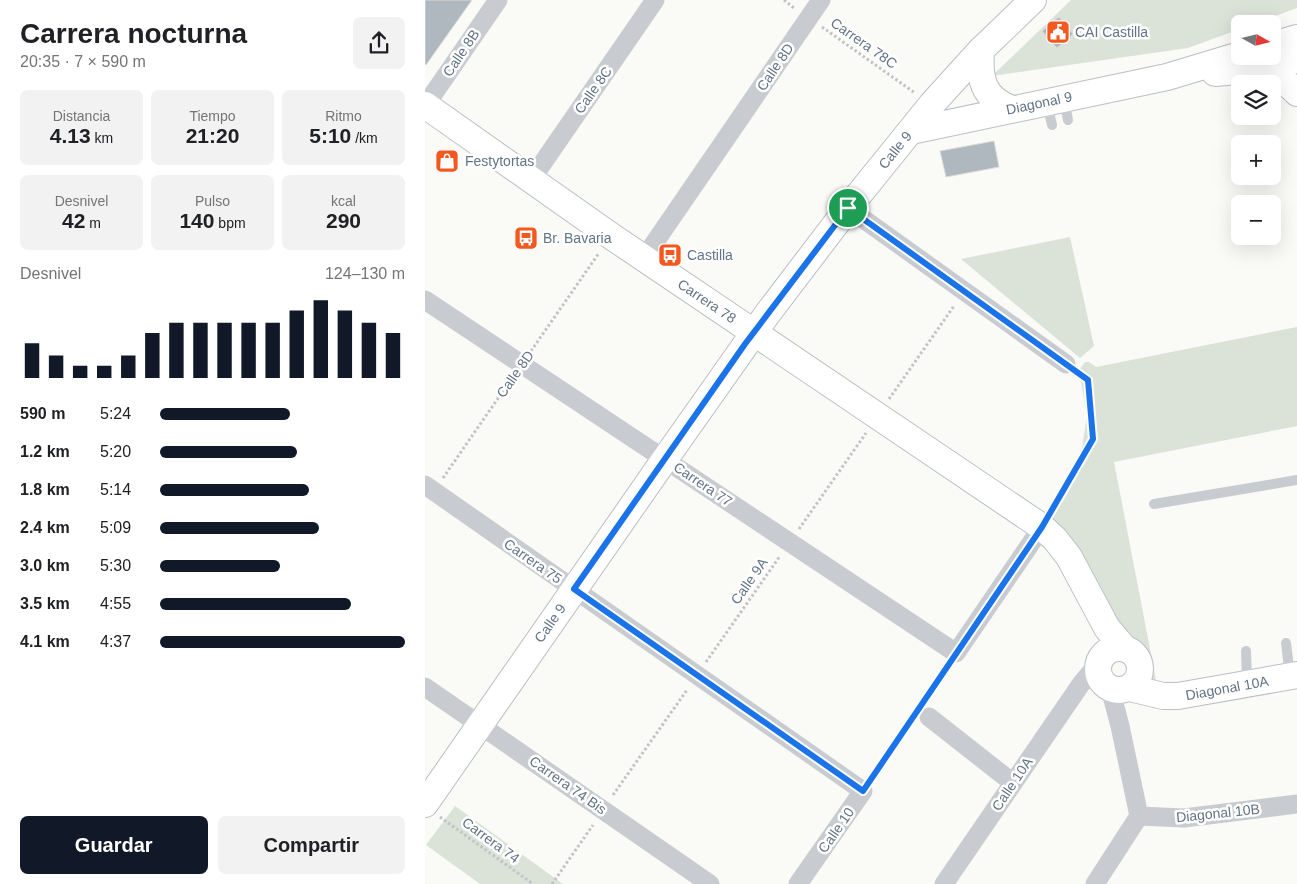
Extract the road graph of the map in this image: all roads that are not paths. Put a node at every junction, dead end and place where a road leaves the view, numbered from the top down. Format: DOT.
graph roads {
  1 [pos="498,0"];
  2 [pos="655,0"];
  3 [pos="821,0"];
  4 [pos="1033,0"];
  5 [pos="1297,38"];
  6 [pos="1281,49"];
  7 [pos="981,50"];
  8 [pos="1231,58"];
  9 [pos="1281,58"];
  10 [pos="1297,60"];
  11 [pos="1256,65"];
  12 [pos="1277,65"];
  13 [pos="1167,77"];
  14 [pos="1297,93"];
  15 [pos="425,106"];
  16 [pos="1012,109"];
  17 [pos="911,130"];
  18 [pos="531,180"];
  19 [pos="848,208"];
  20 [pos="644,258"];
  21 [pos="425,300"];
  22 [pos="753,333"];
  23 [pos="1066,364"];
  24 [pos="665,459"];
  25 [pos="1297,480"];
  26 [pos="429,488"];
  27 [pos="1154,504"];
  28 [pos="1042,527"];
  29 [pos="574,589"];
  30 [pos="1286,643"];
  31 [pos="1246,651"];
  32 [pos="1112,669"];
  33 [pos="1294,676"];
  34 [pos="1247,684"];
  35 [pos="425,687"];
  36 [pos="922,712"];
  37 [pos="480,724"];
  38 [pos="1013,783"];
  39 [pos="863,791"];
  40 [pos="1297,804"];
  41 [pos="430,809"];
  42 [pos="1139,816"];
  43 [pos="710,884"];
  44 [pos="798,884"];
  45 [pos="944,884"];
  46 [pos="1095,884"];
  1 -- 15 [label="street, Calle 8B"];
  2 -- 18 [label="street, Calle 8C"];
  3 -- 20 [label="street, Calle 8D"];
  4 -- 7 [label="street, Calle 9"];
  5 -- 6 [label="street, Diagonal 9"];
  7 -- 16 [label="street"];
  7 -- 17 [label="street, Calle 9"];
  8 -- 13 [label="street, Diagonal 9"];
  9 -- 10 [label="street, Diagonal 9"];
  11 -- 13 [label="street, Diagonal 9"];
  12 -- 14 [label="street"];
  13 -- 16 [label="street, Diagonal 9"];
  15 -- 18 [label="street, Carrera 78"];
  16 -- 17 [label="street, Diagonal 9"];
  17 -- 19 [label="street, Calle 9"];
  18 -- 20 [label="street, Carrera 78"];
  19 -- 22 [label="street, Calle 9"];
  19 -- 23 [label="street"];
  20 -- 22 [label="street, Carrera 78"];
  21 -- 24 [label="street, Carrera 77"];
  22 -- 24 [label="street, Calle 9"];
  22 -- 28 [label="street, Carrera 78"];
  24 -- 28 [label="street, Carrera 77"];
  24 -- 29 [label="street, Calle 9"];
  25 -- 27 [label="lane"];
  26 -- 29 [label="street, Carrera 75"];
  28 -- 32 [label="street, Carrera 78"];
  29 -- 37 [label="street, Calle 9"];
  29 -- 39 [label="street, Carrera 75"];
  30 -- 33 [label="lane"];
  31 -- 34 [label="lane"];
  32 -- 34 [label="street, Diagonal 10A"];
  32 -- 38 [label="street, Calle 10A"];
  32 -- 42 [label="street"];
  33 -- 34 [label="street, Diagonal 10A"];
  35 -- 37 [label="street, Carrera 74 Bis"];
  36 -- 38 [label="street"];
  37 -- 41 [label="street, Calle 9"];
  37 -- 43 [label="street, Carrera 74 Bis"];
  38 -- 45 [label="street, Calle 10A"];
  39 -- 44 [label="street, Calle 10"];
  40 -- 42 [label="street, Diagonal 10B"];
  42 -- 46 [label="street"];
}
